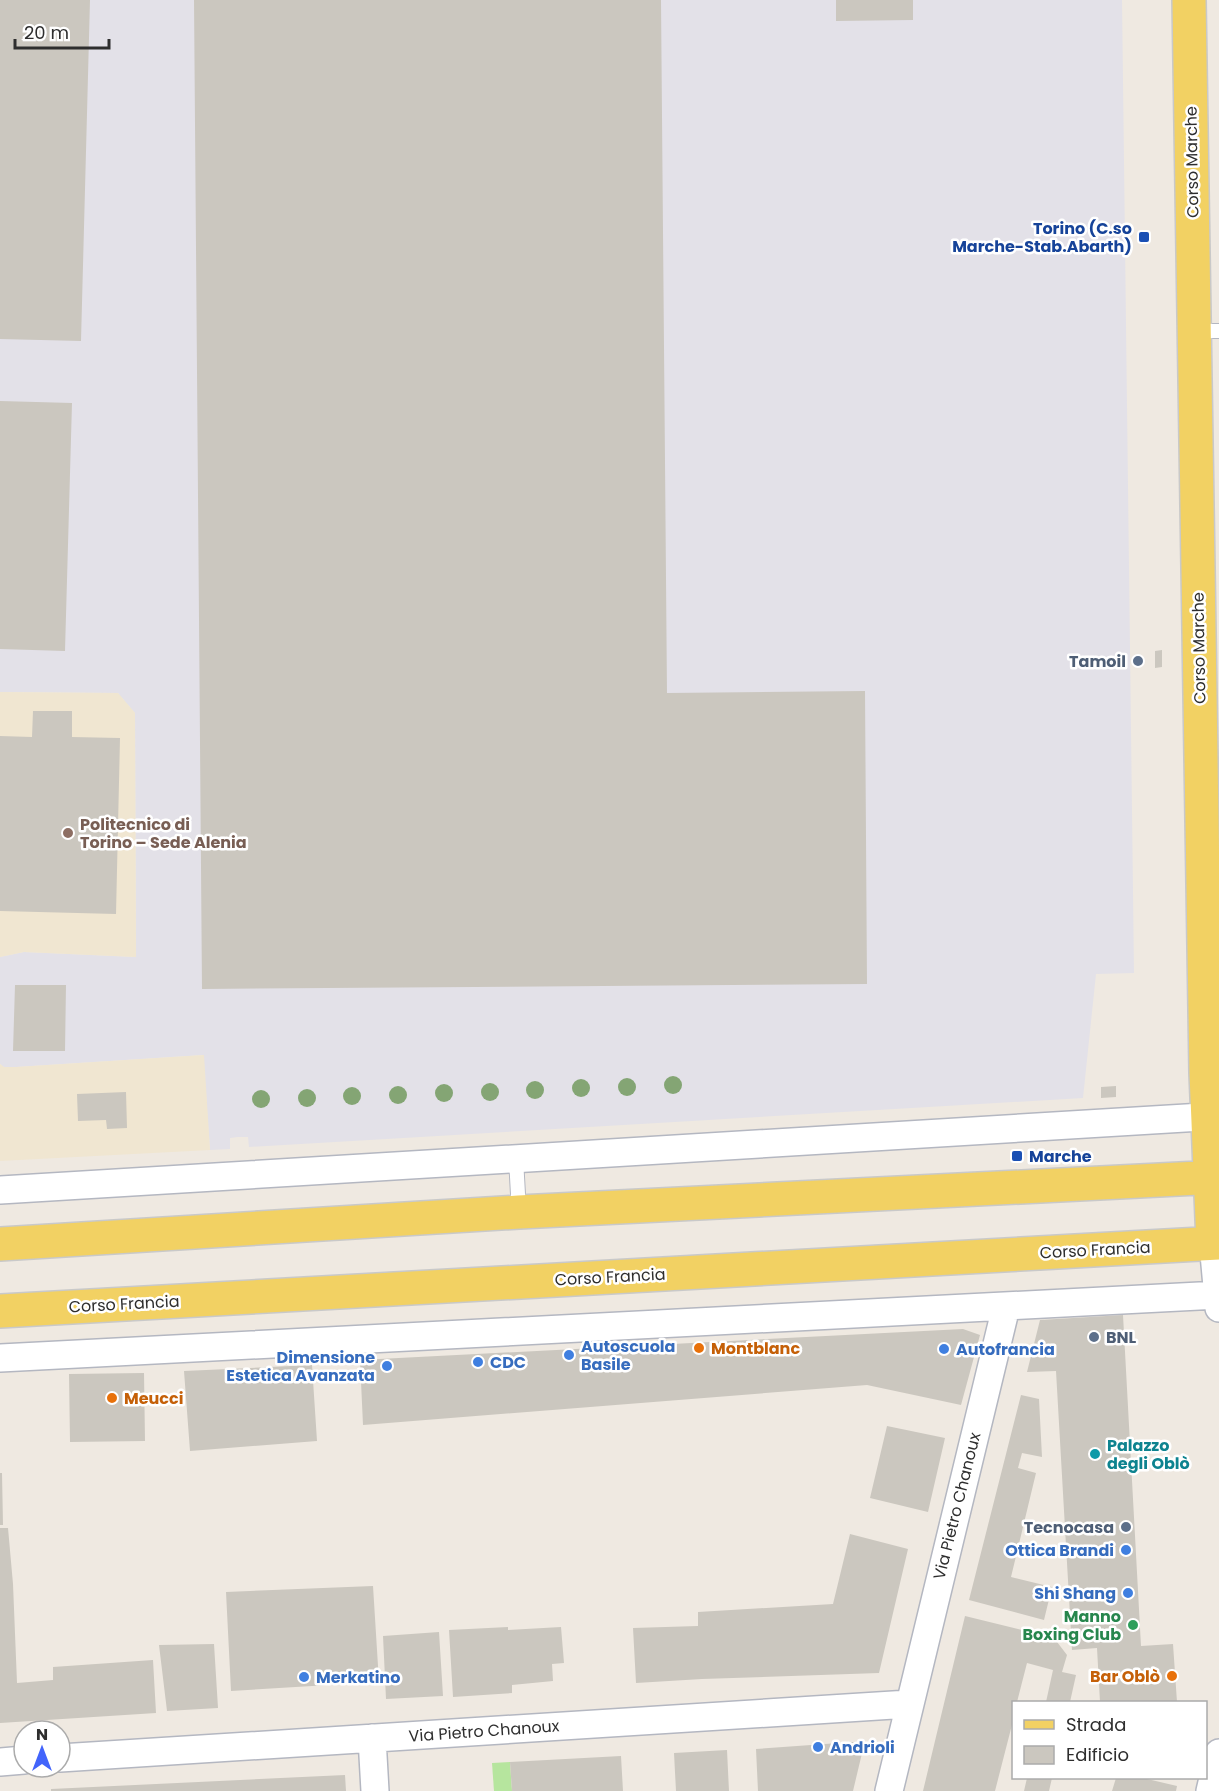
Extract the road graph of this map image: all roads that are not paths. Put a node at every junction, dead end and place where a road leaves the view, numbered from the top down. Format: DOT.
graph roads {
  1 [pos="1189,0"];
  2 [pos="1207,331"];
  3 [pos="1213,1116"];
  4 [pos="516,1159"];
  5 [pos="1214,1177"];
  6 [pos="0,1190"];
  7 [pos="519,1212"];
  8 [pos="1216,1243"];
  9 [pos="0,1244"];
  10 [pos="1219,1299"];
  11 [pos="1006,1307"];
  12 [pos="0,1311"];
  13 [pos="0,1358"];
  14 [pos="909,1704"];
  15 [pos="372,1738"];
  16 [pos="1219,1753"];
  17 [pos="72,1757"];
  18 [pos="375,1791"];
  19 [pos="889,1791"];
  20 [pos="1210,1791"];
  1 -- 2 [label="main road, Corso Marche"];
  2 -- 3 [label="main road, Corso Marche"];
  3 -- 4 [label="street"];
  3 -- 5 [label="main road, Corso Marche"];
  4 -- 6 [label="street"];
  4 -- 7 [label="lane"];
  5 -- 7 [label="main road"];
  5 -- 8 [label="main road, Corso Marche"];
  7 -- 9 [label="main road"];
  8 -- 10 [label="street, Corso Marche"];
  8 -- 12 [label="main road, Corso Francia"];
  10 -- 11 [label="street"];
  11 -- 13 [label="street"];
  11 -- 14 [label="street, Via Pietro Chanoux"];
  14 -- 15 [label="street, Via Pietro Chanoux"];
  14 -- 19 [label="street, Via Pietro Chanoux"];
  15 -- 17 [label="street, Via Pietro Chanoux"];
  15 -- 18 [label="street"];
  16 -- 20 [label="street"];
}
